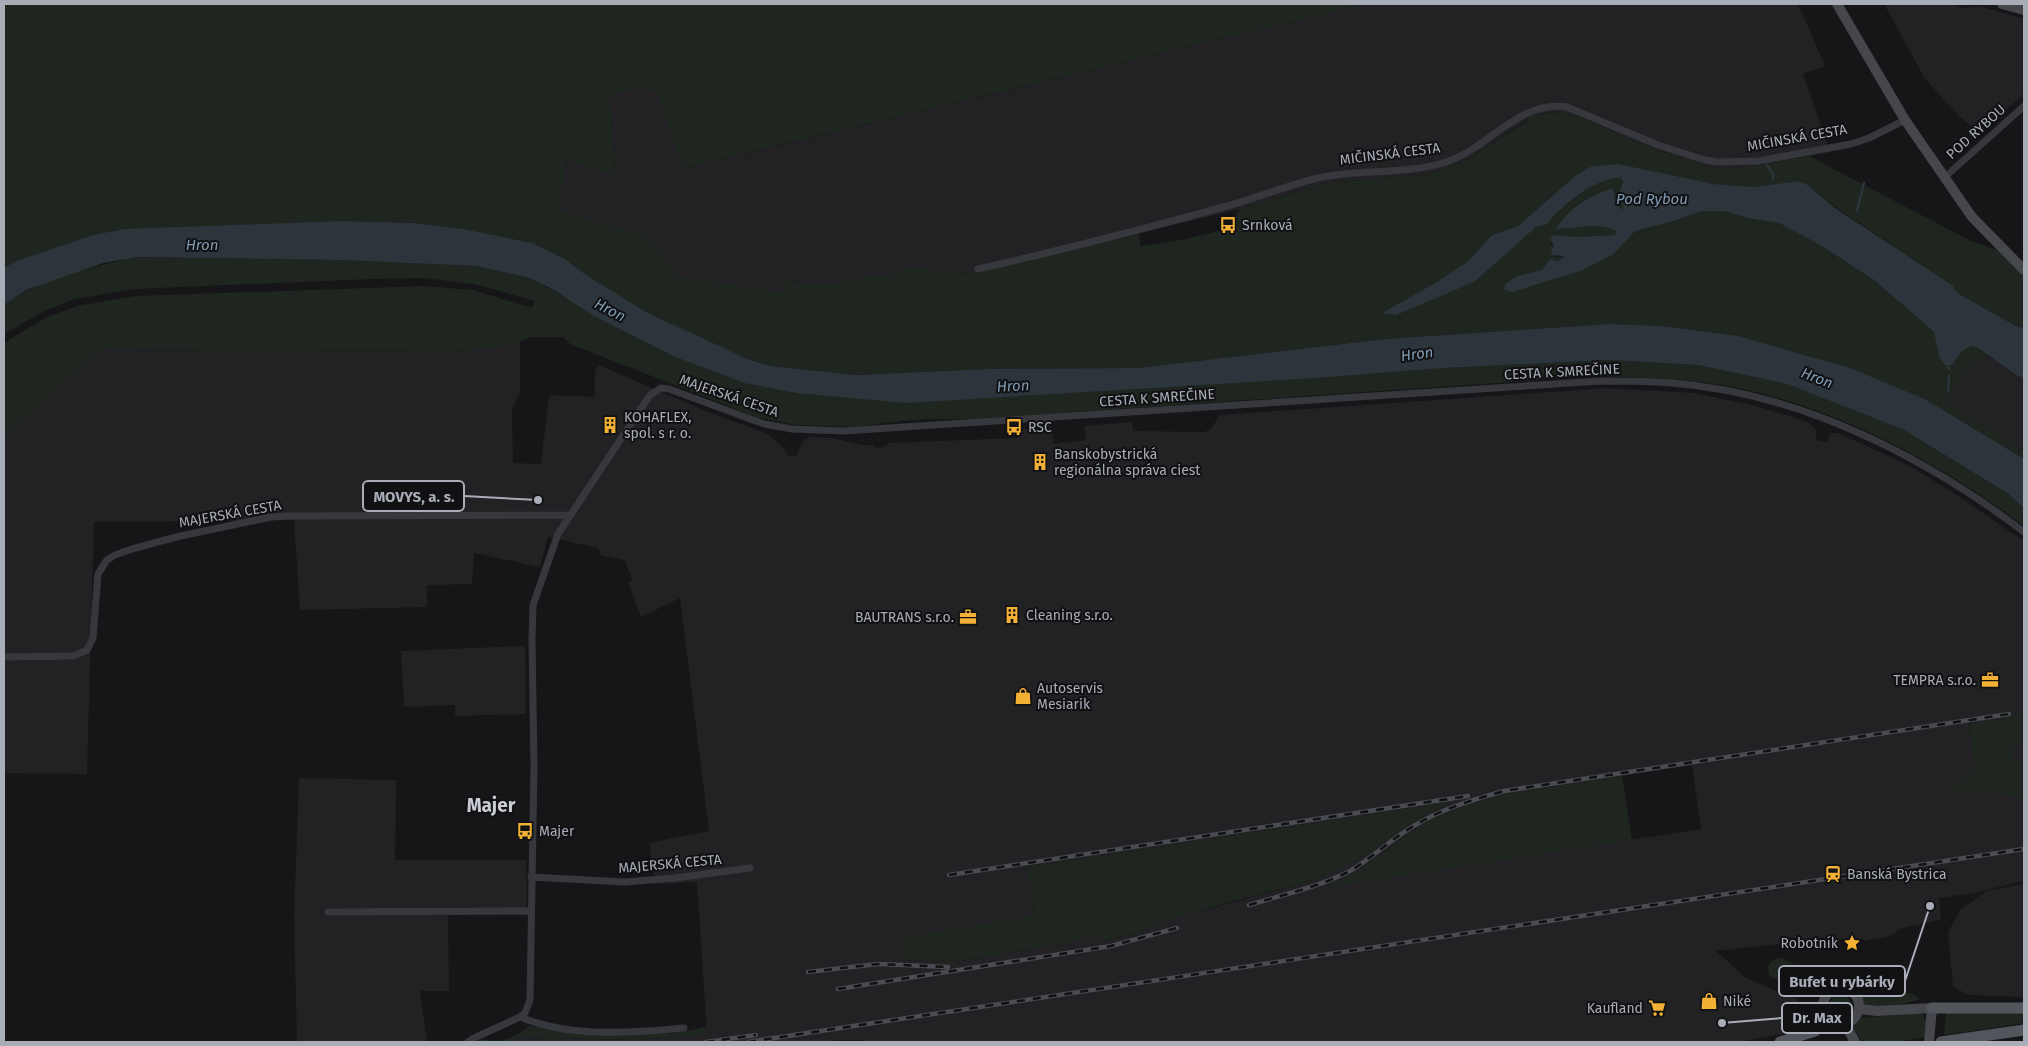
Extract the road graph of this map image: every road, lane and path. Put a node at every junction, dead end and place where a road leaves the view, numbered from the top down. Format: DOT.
graph roads {
  1 [pos="1837,4"];
  2 [pos="2002,4"];
  3 [pos="2024,10"];
  4 [pos="2024,106"];
  5 [pos="1905,120"];
  6 [pos="1945,177"];
  7 [pos="978,269"];
  8 [pos="2024,270"];
  9 [pos="1066,417"];
  10 [pos="571,515"];
  11 [pos="2024,532"];
  12 [pos="4,657"];
  13 [pos="750,868"];
  14 [pos="531,877"];
  15 [pos="530,911"];
  16 [pos="328,912"];
  17 [pos="1932,1008"];
  18 [pos="2024,1008"];
  19 [pos="1859,1009"];
  20 [pos="1826,1016"];
  21 [pos="520,1017"];
  22 [pos="1843,1024"];
  23 [pos="684,1028"];
  24 [pos="2024,1030"];
  25 [pos="1854,1040"];
  26 [pos="468,1042"];
  27 [pos="1780,1042"];
  28 [pos="1929,1042"];
  29 [pos="1941,1042"];
  1 -- 5 [label="street"];
  2 -- 3 [label="street"];
  4 -- 6 [label="street, POD RYBOU"];
  5 -- 6 [label="street"];
  5 -- 7 [label="street, MIČINSKÁ CESTA"];
  6 -- 8 [label="street"];
  9 -- 10 [label="street, MAJERSKÁ CESTA"];
  9 -- 11 [label="street, CESTA K SMREČINE"];
  10 -- 12 [label="street, MAJERSKÁ CESTA"];
  10 -- 14 [label="street, MAJERSKÁ CESTA"];
  13 -- 14 [label="street, MAJERSKÁ CESTA"];
  14 -- 15 [label="street, MAJERSKÁ CESTA"];
  15 -- 16 [label="street"];
  15 -- 21 [label="street, MAJERSKÁ CESTA"];
  17 -- 18 [label="main road"];
  17 -- 19 [label="street"];
  17 -- 28 [label="street"];
  19 -- 20 [label="street"];
  19 -- 22 [label="street"];
  20 -- 22 [label="street"];
  20 -- 27 [label="main road"];
  21 -- 23 [label="street"];
  21 -- 26 [label="street"];
  22 -- 25 [label="street"];
  24 -- 29 [label="main road"];
}
